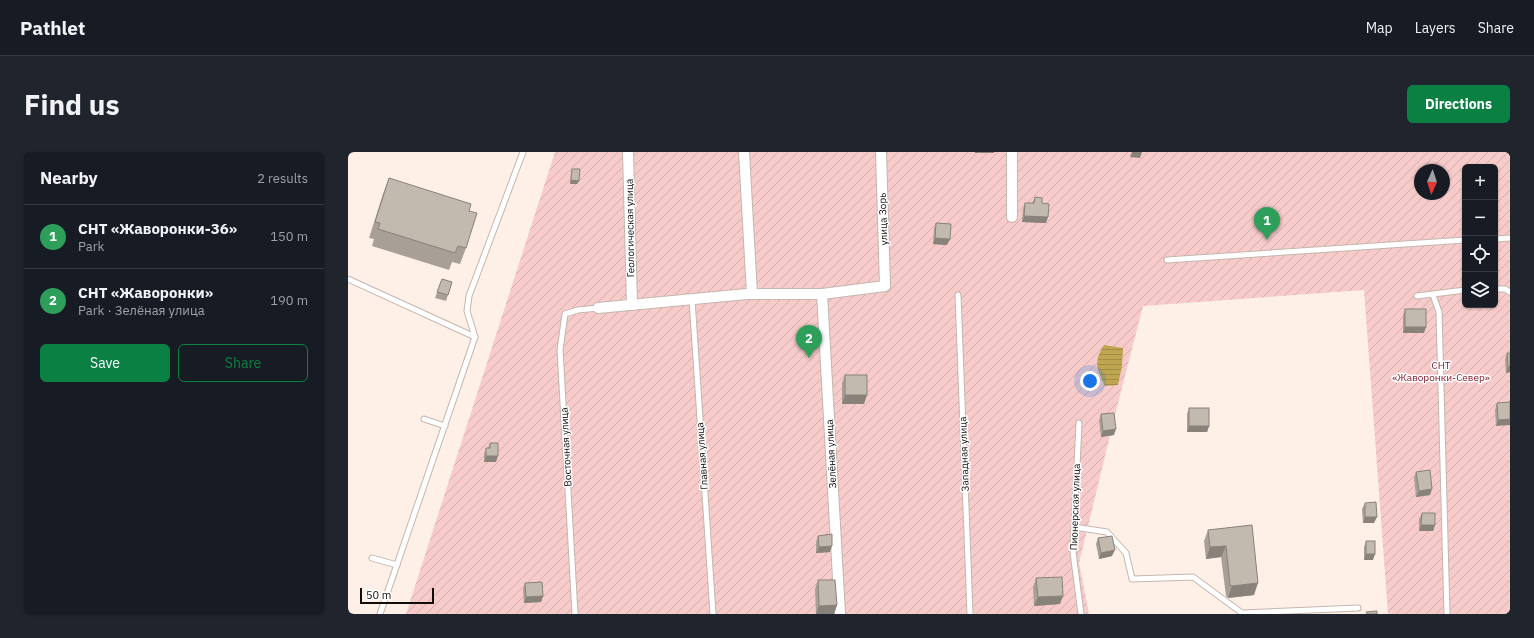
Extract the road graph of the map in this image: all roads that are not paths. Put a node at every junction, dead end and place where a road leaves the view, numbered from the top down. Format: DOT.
graph roads {
  1 [pos="523,152"];
  2 [pos="628,152"];
  3 [pos="744,152"];
  4 [pos="881,152"];
  5 [pos="1012,152"];
  6 [pos="1012,217"];
  7 [pos="1498,238"];
  8 [pos="1510,238"];
  9 [pos="1462,240"];
  10 [pos="1167,260"];
  11 [pos="348,279"];
  12 [pos="1498,289"];
  13 [pos="1462,290"];
  14 [pos="1510,292"];
  15 [pos="752,294"];
  16 [pos="822,294"];
  17 [pos="958,295"];
  18 [pos="1433,295"];
  19 [pos="1417,296"];
  20 [pos="692,299"];
  21 [pos="632,305"];
  22 [pos="598,308"];
  23 [pos="475,338"];
  24 [pos="424,419"];
  25 [pos="1079,423"];
  26 [pos="445,426"];
  27 [pos="1074,527"];
  28 [pos="372,558"];
  29 [pos="396,565"];
  30 [pos="1358,608"];
  31 [pos="1242,613"];
  32 [pos="380,614"];
  33 [pos="576,614"];
  34 [pos="713,614"];
  35 [pos="840,614"];
  36 [pos="970,614"];
  37 [pos="1080,614"];
  38 [pos="1447,614"];
  1 -- 23 [label="lane"];
  2 -- 21 [label="street, Геологическая улица"];
  3 -- 15 [label="street"];
  4 -- 16 [label="street, улица Зорь"];
  5 -- 6 [label="street"];
  7 -- 8 [label="lane"];
  9 -- 10 [label="lane"];
  11 -- 23 [label="lane"];
  12 -- 14 [label="lane"];
  13 -- 18 [label="lane"];
  15 -- 16 [label="street"];
  15 -- 20 [label="street"];
  16 -- 35 [label="street, Зелёная улица"];
  17 -- 36 [label="lane, Западная улица"];
  18 -- 19 [label="lane"];
  18 -- 38 [label="lane"];
  20 -- 21 [label="street"];
  20 -- 34 [label="lane, Главная улица"];
  21 -- 22 [label="street"];
  22 -- 33 [label="lane, Восточная улица"];
  23 -- 26 [label="lane"];
  24 -- 26 [label="lane"];
  25 -- 27 [label="lane, Пионерская улица"];
  26 -- 29 [label="lane"];
  27 -- 31 [label="lane"];
  27 -- 37 [label="lane, Пионерская улица"];
  28 -- 29 [label="lane"];
  29 -- 32 [label="lane"];
  30 -- 31 [label="lane"];
}
